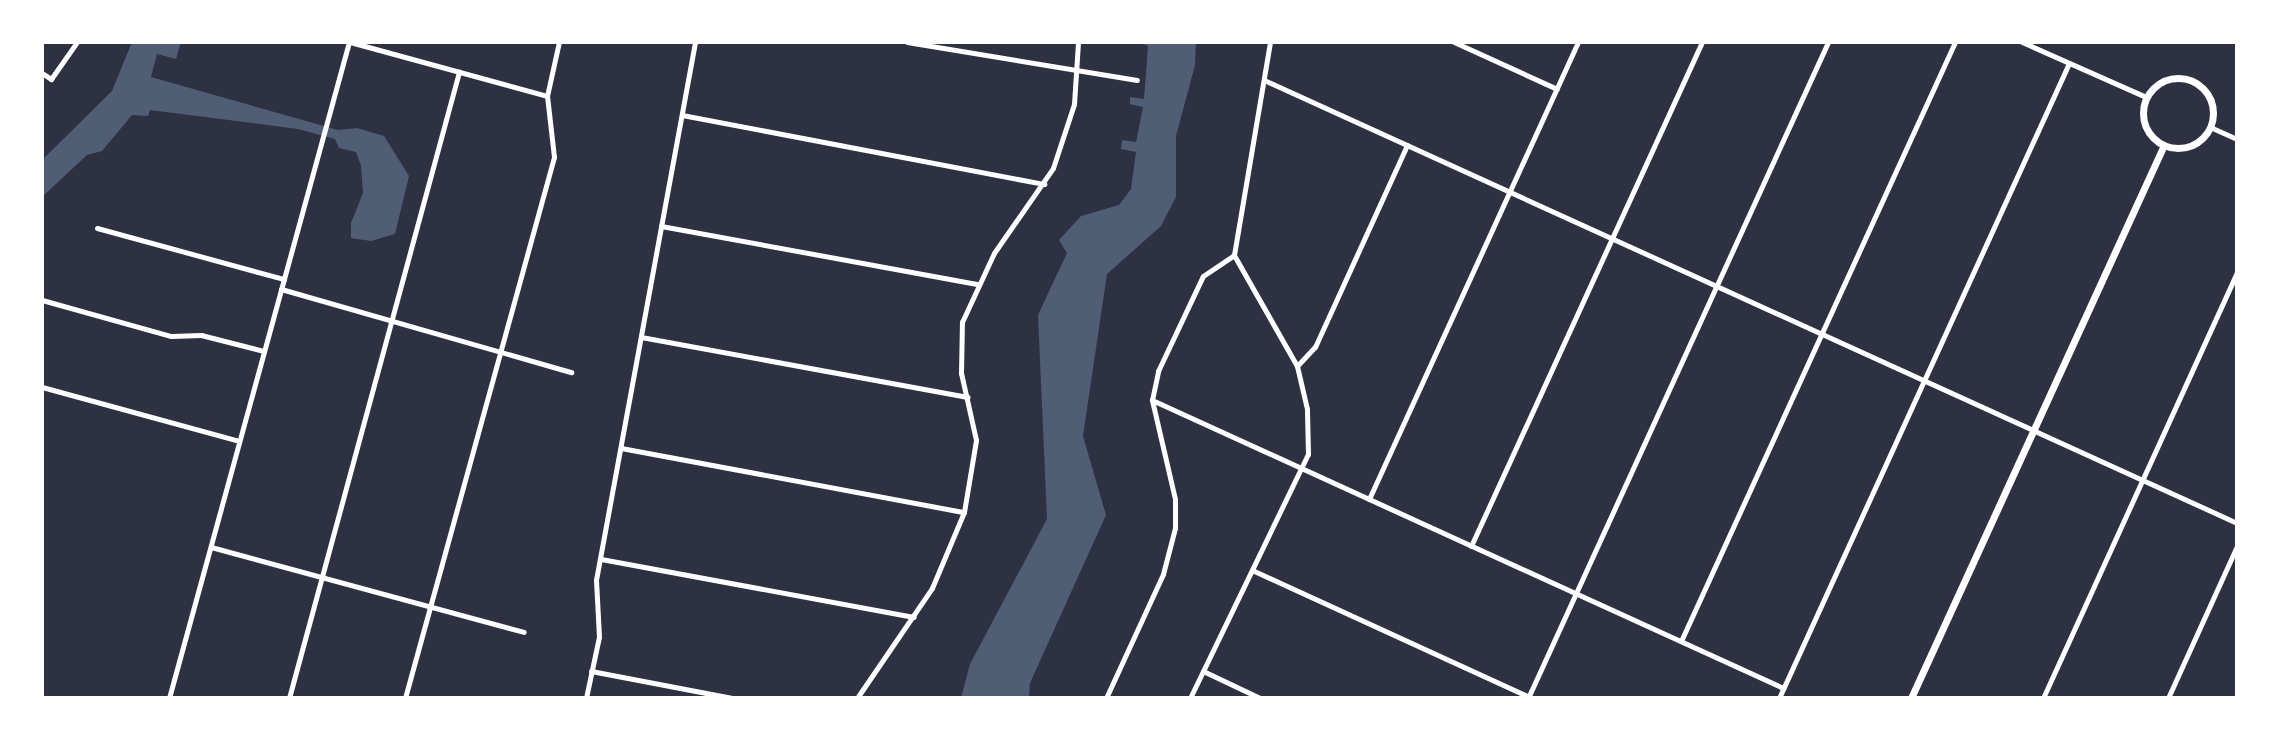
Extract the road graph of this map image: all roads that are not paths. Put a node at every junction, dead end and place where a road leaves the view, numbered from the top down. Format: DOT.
graph roads {
  1 [pos="77,42"];
  2 [pos="349,42"];
  3 [pos="559,42"];
  4 [pos="695,42"];
  5 [pos="907,42"];
  6 [pos="1078,42"];
  7 [pos="1270,42"];
  8 [pos="1454,42"];
  9 [pos="1578,42"];
  10 [pos="1702,42"];
  11 [pos="1828,42"];
  12 [pos="1955,42"];
  13 [pos="2022,42"];
  14 [pos="2069,63"];
  15 [pos="459,72"];
  16 [pos="42,73"];
  17 [pos="1078,74"];
  18 [pos="1137,80"];
  19 [pos="1264,80"];
  20 [pos="1557,89"];
  21 [pos="547,96"];
  22 [pos="2146,97"];
  23 [pos="682,115"];
  24 [pos="2210,127"];
  25 [pos="2237,139"];
  26 [pos="1407,145"];
  27 [pos="2164,145"];
  28 [pos="1045,184"];
  29 [pos="1510,191"];
  30 [pos="661,226"];
  31 [pos="97,228"];
  32 [pos="1612,238"];
  33 [pos="1234,255"];
  34 [pos="2237,272"];
  35 [pos="284,279"];
  36 [pos="977,284"];
  37 [pos="1717,286"];
  38 [pos="281,289"];
  39 [pos="42,300"];
  40 [pos="392,320"];
  41 [pos="1822,334"];
  42 [pos="641,337"];
  43 [pos="501,350"];
  44 [pos="264,351"];
  45 [pos="1297,366"];
  46 [pos="571,372"];
  47 [pos="1924,381"];
  48 [pos="42,387"];
  49 [pos="968,397"];
  50 [pos="1152,400"];
  51 [pos="2033,430"];
  52 [pos="239,441"];
  53 [pos="621,448"];
  54 [pos="1302,468"];
  55 [pos="2142,480"];
  56 [pos="1369,499"];
  57 [pos="964,512"];
  58 [pos="2237,523"];
  59 [pos="1471,546"];
  60 [pos="2237,546"];
  61 [pos="211,547"];
  62 [pos="601,559"];
  63 [pos="1252,570"];
  64 [pos="322,578"];
  65 [pos="1576,594"];
  66 [pos="430,607"];
  67 [pos="914,617"];
  68 [pos="524,632"];
  69 [pos="1681,641"];
  70 [pos="591,671"];
  71 [pos="1203,671"];
  72 [pos="1783,688"];
  73 [pos="169,698"];
  74 [pos="289,698"];
  75 [pos="405,698"];
  76 [pos="586,698"];
  77 [pos="733,698"];
  78 [pos="857,698"];
  79 [pos="1106,698"];
  80 [pos="1190,698"];
  81 [pos="1260,698"];
  82 [pos="1530,698"];
  83 [pos="1779,698"];
  84 [pos="1911,698"];
  85 [pos="2043,698"];
  86 [pos="2168,698"];
  1 -- 16 [label="street"];
  2 -- 15 [label="street"];
  2 -- 35 [label="street"];
  3 -- 21 [label="street"];
  4 -- 23 [label="street"];
  5 -- 17 [label="street"];
  6 -- 17 [label="street"];
  7 -- 19 [label="street"];
  8 -- 20 [label="street"];
  9 -- 20 [label="street"];
  10 -- 32 [label="street"];
  11 -- 37 [label="street"];
  12 -- 41 [label="street"];
  13 -- 14 [label="street"];
  14 -- 22 [label="street"];
  14 -- 47 [label="street"];
  15 -- 21 [label="street"];
  15 -- 40 [label="street"];
  17 -- 18 [label="street"];
  17 -- 28 [label="street"];
  19 -- 26 [label="street"];
  19 -- 33 [label="street"];
  20 -- 29 [label="street"];
  21 -- 43 [label="street"];
  22 -- 24 [label="street"];
  22 -- 27 [label="street"];
  23 -- 28 [label="street"];
  23 -- 30 [label="street"];
  24 -- 25 [label="street"];
  24 -- 27 [label="street"];
  26 -- 29 [label="street"];
  26 -- 45 [label="street"];
  27 -- 51 [label="street"];
  28 -- 36 [label="street"];
  29 -- 32 [label="street"];
  29 -- 56 [label="street"];
  30 -- 36 [label="street"];
  30 -- 42 [label="street"];
  31 -- 35 [label="street"];
  32 -- 37 [label="street"];
  32 -- 59 [label="street"];
  33 -- 45 [label="street"];
  33 -- 50 [label="street"];
  34 -- 55 [label="street"];
  35 -- 38 [label="street"];
  36 -- 49 [label="street"];
  37 -- 41 [label="street"];
  37 -- 65 [label="street"];
  38 -- 40 [label="street"];
  38 -- 44 [label="street"];
  39 -- 44 [label="street"];
  40 -- 43 [label="street"];
  40 -- 64 [label="street"];
  41 -- 47 [label="street"];
  41 -- 69 [label="street"];
  42 -- 49 [label="street"];
  42 -- 53 [label="street"];
  43 -- 46 [label="street"];
  43 -- 66 [label="street"];
  44 -- 52 [label="street"];
  45 -- 54 [label="street"];
  47 -- 51 [label="street"];
  47 -- 72 [label="street"];
  48 -- 52 [label="street"];
  49 -- 57 [label="street"];
  50 -- 54 [label="street"];
  50 -- 79 [label="street"];
  51 -- 55 [label="street"];
  51 -- 84 [label="street"];
  52 -- 61 [label="street"];
  53 -- 57 [label="street"];
  53 -- 62 [label="street"];
  54 -- 56 [label="street"];
  54 -- 63 [label="street"];
  55 -- 58 [label="street"];
  55 -- 85 [label="street"];
  56 -- 59 [label="street"];
  57 -- 67 [label="street"];
  59 -- 65 [label="street"];
  60 -- 86 [label="street"];
  61 -- 64 [label="street"];
  61 -- 73 [label="street"];
  62 -- 67 [label="street"];
  62 -- 70 [label="street"];
  63 -- 71 [label="street"];
  63 -- 82 [label="street"];
  64 -- 66 [label="street"];
  64 -- 74 [label="street"];
  65 -- 69 [label="street"];
  65 -- 82 [label="street"];
  66 -- 68 [label="street"];
  66 -- 75 [label="street"];
  67 -- 78 [label="street"];
  69 -- 72 [label="street"];
  70 -- 76 [label="street"];
  70 -- 77 [label="street"];
  71 -- 80 [label="street"];
  71 -- 81 [label="street"];
  72 -- 83 [label="street"];
}
